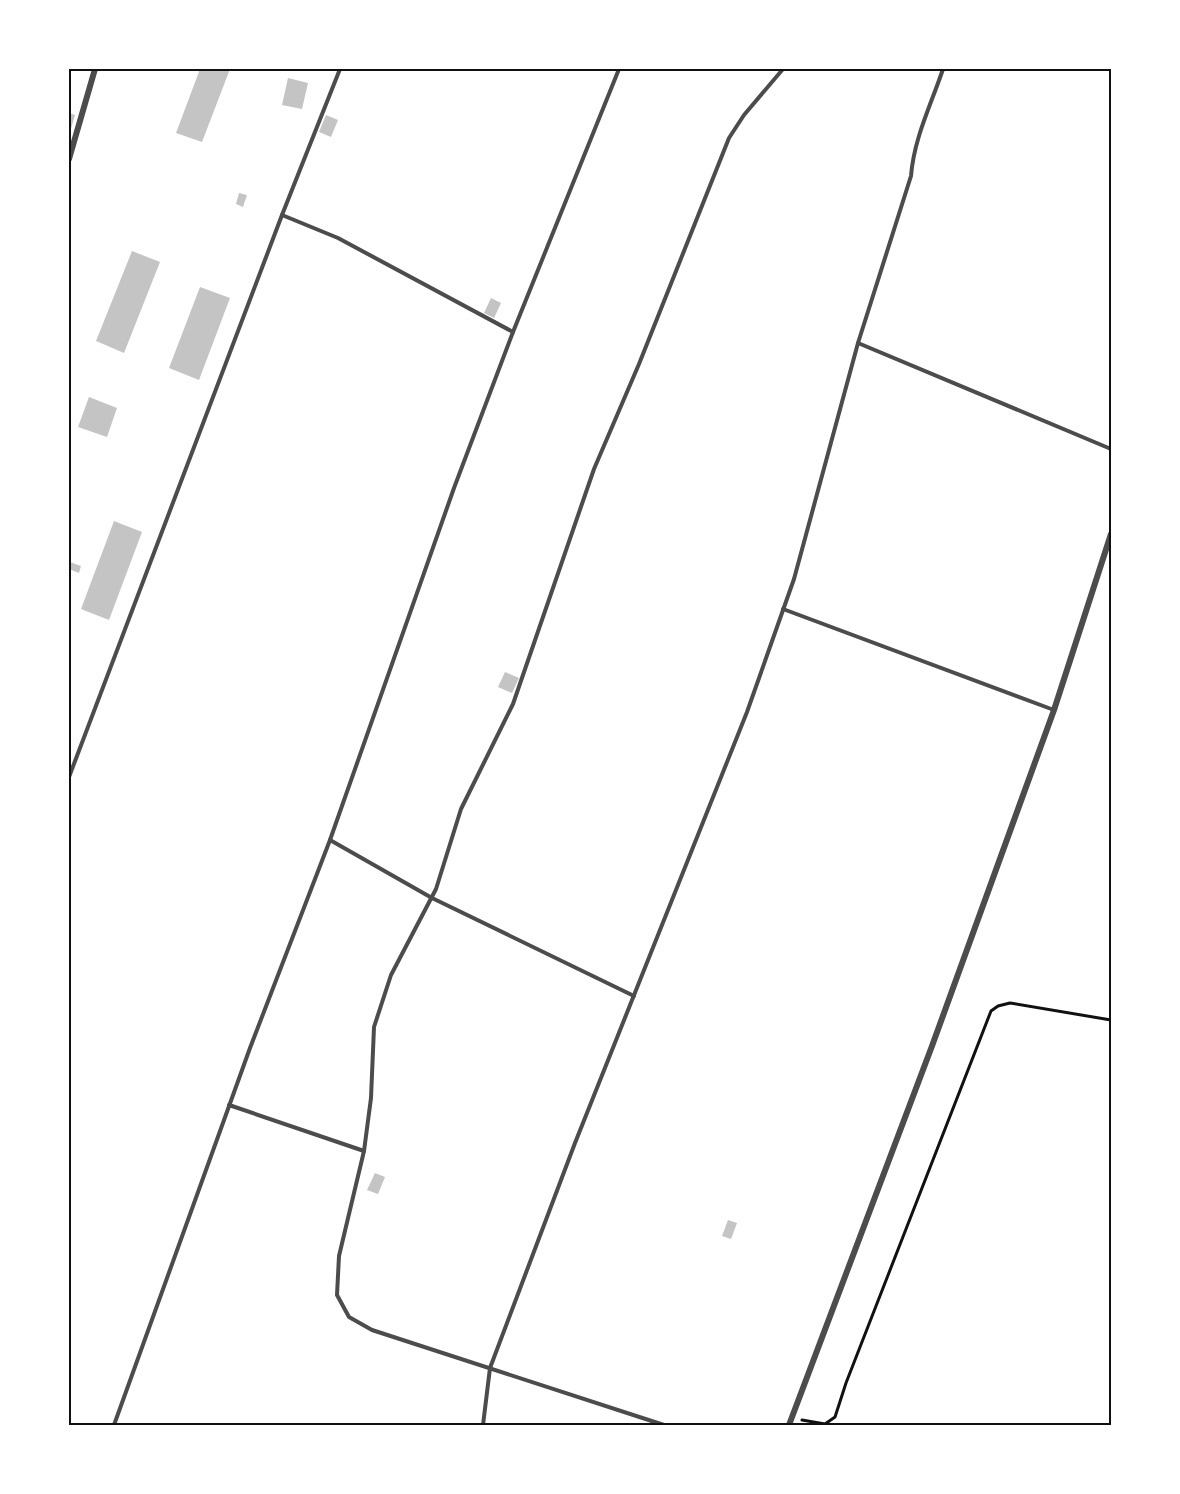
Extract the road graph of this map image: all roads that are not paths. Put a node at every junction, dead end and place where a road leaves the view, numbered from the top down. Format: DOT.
graph roads {
  1 [pos="95,69"];
  2 [pos="340,69"];
  3 [pos="619,69"];
  4 [pos="783,69"];
  5 [pos="943,69"];
  6 [pos="69,159"];
  7 [pos="282,215"];
  8 [pos="513,332"];
  9 [pos="858,343"];
  10 [pos="1111,449"];
  11 [pos="1111,534"];
  12 [pos="783,609"];
  13 [pos="1054,710"];
  14 [pos="69,777"];
  15 [pos="330,840"];
  16 [pos="432,898"];
  17 [pos="634,996"];
  18 [pos="229,1105"];
  19 [pos="364,1151"];
  20 [pos="490,1368"];
  21 [pos="114,1425"];
  22 [pos="483,1425"];
  23 [pos="664,1425"];
  24 [pos="789,1425"];
  1 -- 6 [label="street"];
  2 -- 7 [label="lane"];
  3 -- 8 [label="lane"];
  4 -- 16 [label="lane"];
  5 -- 9 [label="lane"];
  7 -- 8 [label="lane"];
  7 -- 14 [label="lane"];
  8 -- 15 [label="lane"];
  9 -- 10 [label="lane"];
  9 -- 12 [label="lane"];
  11 -- 13 [label="street"];
  12 -- 13 [label="lane"];
  12 -- 17 [label="lane"];
  13 -- 24 [label="street"];
  15 -- 16 [label="lane"];
  15 -- 18 [label="lane"];
  16 -- 17 [label="lane"];
  16 -- 19 [label="lane"];
  17 -- 20 [label="lane"];
  18 -- 19 [label="lane"];
  18 -- 21 [label="lane"];
  19 -- 20 [label="lane"];
  20 -- 22 [label="lane"];
  20 -- 23 [label="lane"];
}
